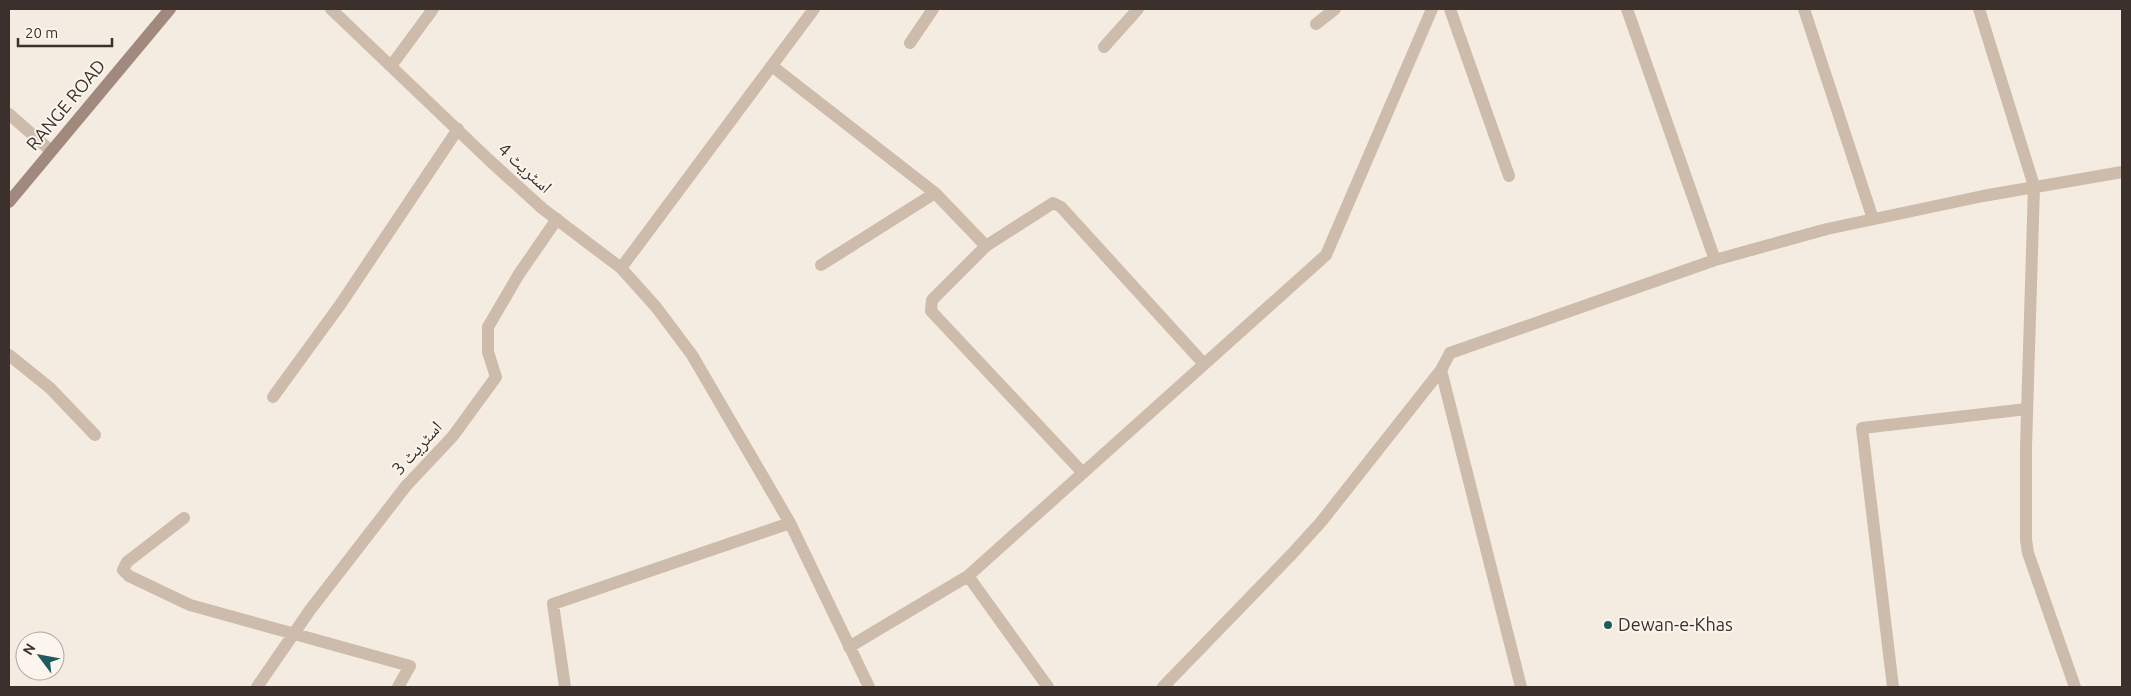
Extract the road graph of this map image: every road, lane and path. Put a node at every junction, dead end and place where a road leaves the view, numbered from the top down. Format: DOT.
graph roads {
  1 [pos="170,9"];
  2 [pos="332,9"];
  3 [pos="433,9"];
  4 [pos="814,9"];
  5 [pos="933,9"];
  6 [pos="1138,9"];
  7 [pos="1335,9"];
  8 [pos="1432,9"];
  9 [pos="1450,9"];
  10 [pos="1627,9"];
  11 [pos="1804,9"];
  12 [pos="1979,9"];
  13 [pos="1316,24"];
  14 [pos="910,43"];
  15 [pos="1104,47"];
  16 [pos="391,66"];
  17 [pos="772,66"];
  18 [pos="9,114"];
  19 [pos="458,129"];
  20 [pos="50,150"];
  21 [pos="2122,172"];
  22 [pos="1508,176"];
  23 [pos="2034,186"];
  24 [pos="935,193"];
  25 [pos="9,202"];
  26 [pos="557,219"];
  27 [pos="1873,219"];
  28 [pos="986,246"];
  29 [pos="1716,260"];
  30 [pos="821,265"];
  31 [pos="621,268"];
  32 [pos="9,355"];
  33 [pos="1204,364"];
  34 [pos="1441,370"];
  35 [pos="273,396"];
  36 [pos="2027,408"];
  37 [pos="95,435"];
  38 [pos="1082,473"];
  39 [pos="184,518"];
  40 [pos="790,524"];
  41 [pos="968,576"];
  42 [pos="293,634"];
  43 [pos="850,647"];
  44 [pos="257,687"];
  45 [pos="398,687"];
  46 [pos="565,687"];
  47 [pos="869,687"];
  48 [pos="1048,687"];
  49 [pos="1163,687"];
  50 [pos="1521,687"];
  51 [pos="1893,687"];
  52 [pos="2075,687"];
  1 -- 20 [label="main road, RANGE ROAD"];
  2 -- 16 [label="street, اسٹریٹ 4"];
  3 -- 16 [label="street"];
  4 -- 17 [label="street"];
  5 -- 14 [label="street"];
  6 -- 15 [label="street"];
  7 -- 13 [label="street"];
  8 -- 33 [label="street"];
  9 -- 22 [label="street"];
  10 -- 29 [label="street"];
  11 -- 27 [label="street"];
  12 -- 23 [label="street"];
  16 -- 19 [label="street, اسٹریٹ 4"];
  17 -- 24 [label="street"];
  17 -- 31 [label="street"];
  18 -- 20 [label="street"];
  19 -- 26 [label="street, اسٹریٹ 4"];
  19 -- 35 [label="street"];
  20 -- 25 [label="main road, RANGE ROAD"];
  21 -- 23 [label="street"];
  23 -- 27 [label="street"];
  23 -- 36 [label="street"];
  24 -- 28 [label="street"];
  24 -- 30 [label="street"];
  26 -- 31 [label="street, اسٹریٹ 4"];
  26 -- 42 [label="street, اسٹریٹ 3"];
  27 -- 29 [label="street"];
  28 -- 33 [label="street"];
  28 -- 38 [label="street"];
  29 -- 34 [label="street"];
  31 -- 40 [label="street, اسٹریٹ 4"];
  32 -- 37 [label="street"];
  33 -- 38 [label="street"];
  34 -- 49 [label="street"];
  34 -- 50 [label="street"];
  36 -- 51 [label="street"];
  36 -- 52 [label="street"];
  38 -- 41 [label="street"];
  39 -- 42 [label="street"];
  40 -- 43 [label="street, اسٹریٹ 4"];
  40 -- 46 [label="street"];
  41 -- 43 [label="street"];
  41 -- 48 [label="street"];
  42 -- 44 [label="street, اسٹریٹ 3"];
  42 -- 45 [label="street"];
  43 -- 47 [label="street, اسٹریٹ 4"];
}
